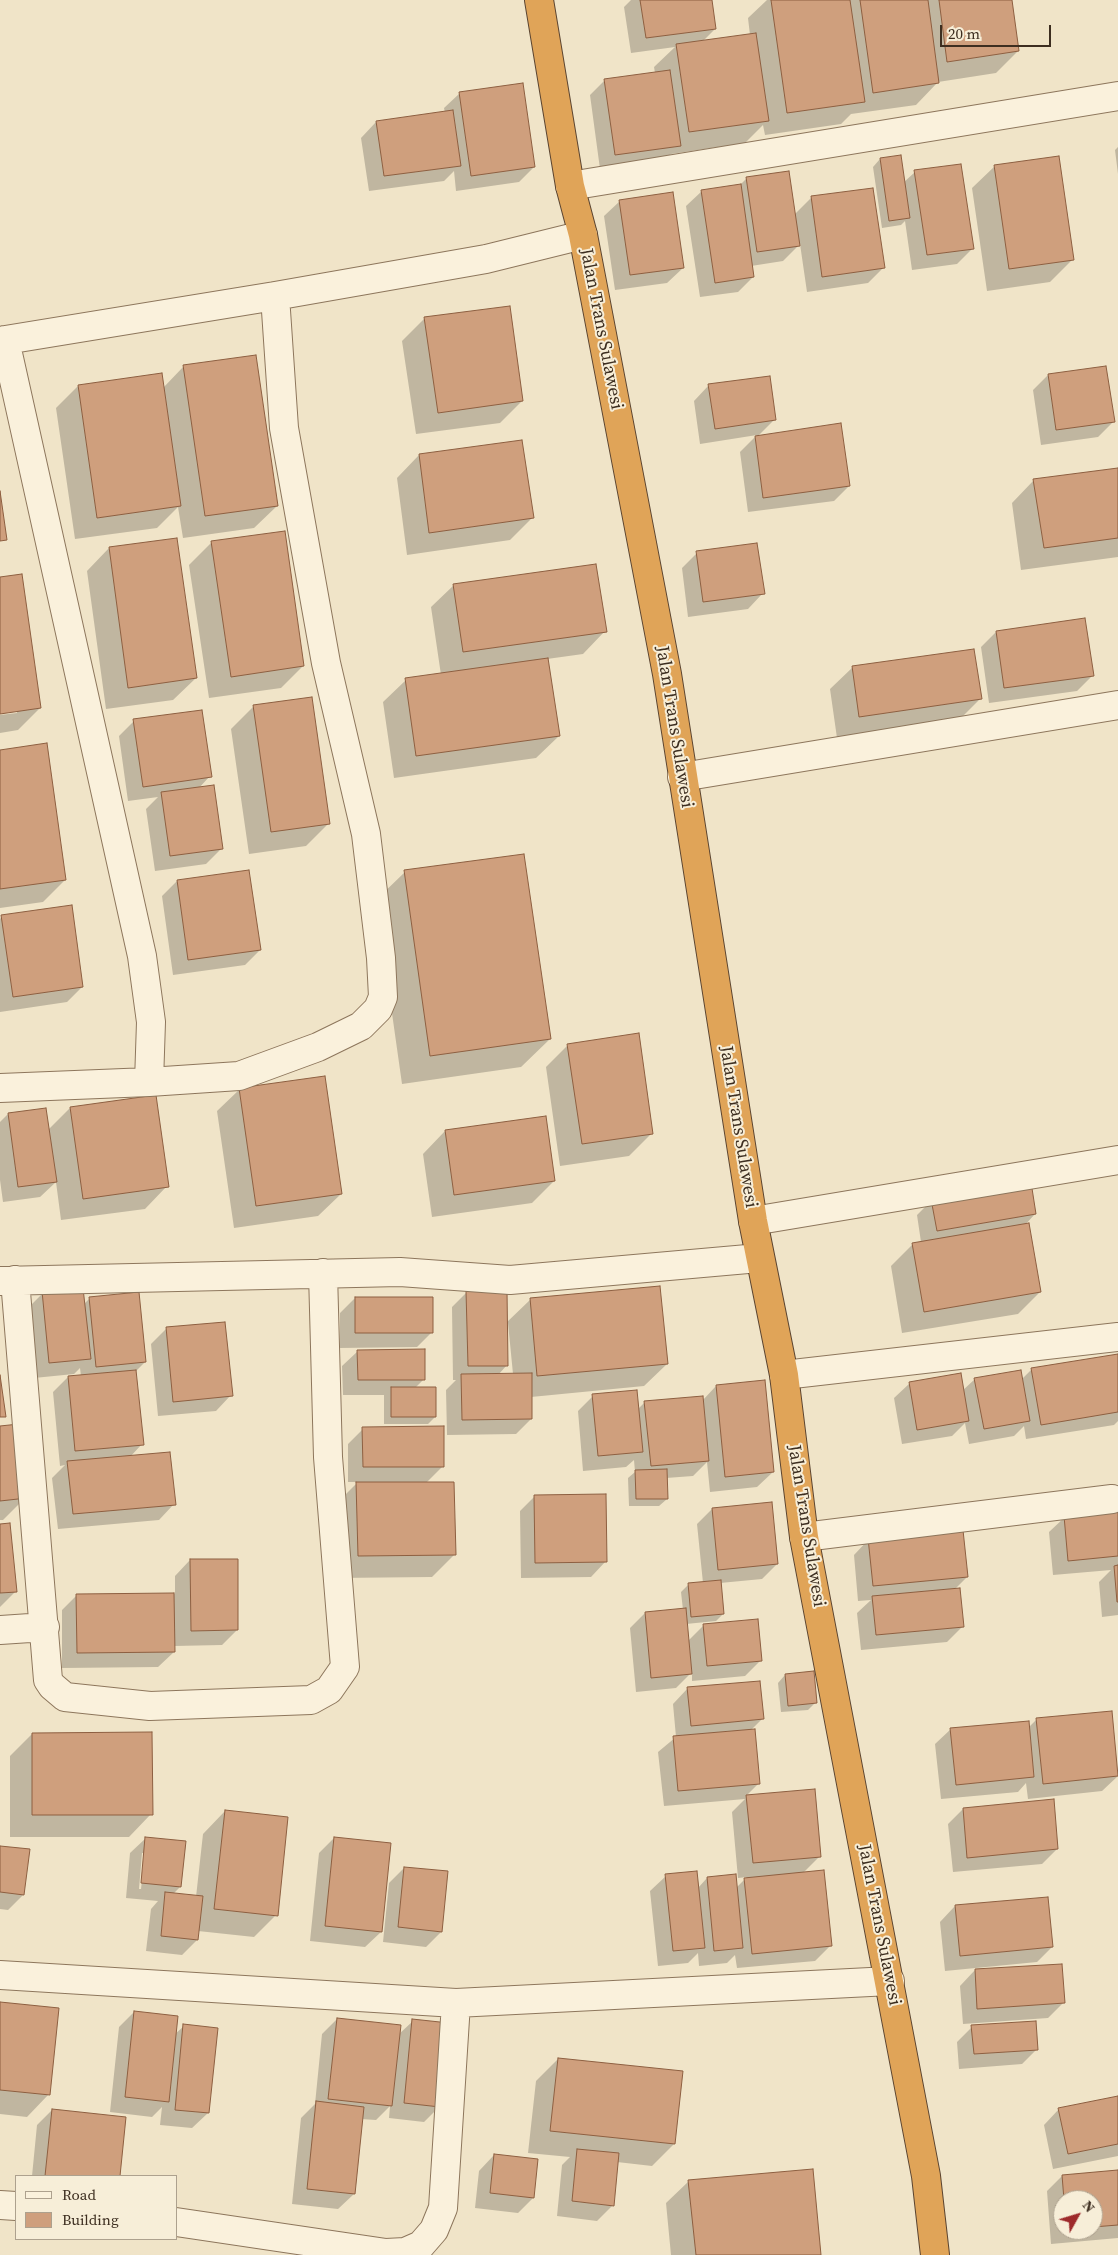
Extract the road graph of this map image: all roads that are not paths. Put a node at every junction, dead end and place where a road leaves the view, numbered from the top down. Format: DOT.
graph roads {
  1 [pos="539,0"];
  2 [pos="1118,96"];
  3 [pos="570,186"];
  4 [pos="583,235"];
  5 [pos="275,296"];
  6 [pos="2,340"];
  7 [pos="1118,705"];
  8 [pos="682,777"];
  9 [pos="149,1082"];
  10 [pos="0,1088"];
  11 [pos="1118,1160"];
  12 [pos="753,1221"];
  13 [pos="759,1258"];
  14 [pos="323,1273"];
  15 [pos="7,1280"];
  16 [pos="1118,1337"];
  17 [pos="784,1375"];
  18 [pos="1112,1499"];
  19 [pos="804,1537"];
  20 [pos="45,1627"];
  21 [pos="0,1630"];
  22 [pos="0,1975"];
  23 [pos="890,1981"];
  24 [pos="456,2003"];
  25 [pos="0,2205"];
  26 [pos="15,2206"];
  27 [pos="178,2222"];
  28 [pos="434,2243"];
  29 [pos="934,2255"];
  1 -- 3 [label="highway, Jalan Trans Sulawesi"];
  2 -- 3 [label="street"];
  3 -- 4 [label="highway, Jalan Trans Sulawesi"];
  4 -- 5 [label="street"];
  4 -- 8 [label="highway, Jalan Trans Sulawesi"];
  5 -- 6 [label="street"];
  5 -- 9 [label="street"];
  6 -- 9 [label="street"];
  7 -- 8 [label="street"];
  8 -- 12 [label="highway, Jalan Trans Sulawesi"];
  9 -- 10 [label="street"];
  11 -- 12 [label="street"];
  12 -- 13 [label="highway, Jalan Trans Sulawesi"];
  13 -- 14 [label="street"];
  13 -- 17 [label="highway, Jalan Trans Sulawesi"];
  14 -- 15 [label="street"];
  14 -- 20 [label="street"];
  15 -- 20 [label="street"];
  16 -- 17 [label="street"];
  17 -- 19 [label="highway, Jalan Trans Sulawesi"];
  18 -- 19 [label="street"];
  19 -- 23 [label="highway, Jalan Trans Sulawesi"];
  20 -- 21 [label="street"];
  22 -- 24 [label="street"];
  23 -- 24 [label="street"];
  23 -- 29 [label="highway, Jalan Trans Sulawesi"];
  24 -- 28 [label="street"];
  25 -- 26 [label="street"];
  27 -- 28 [label="street"];
}
